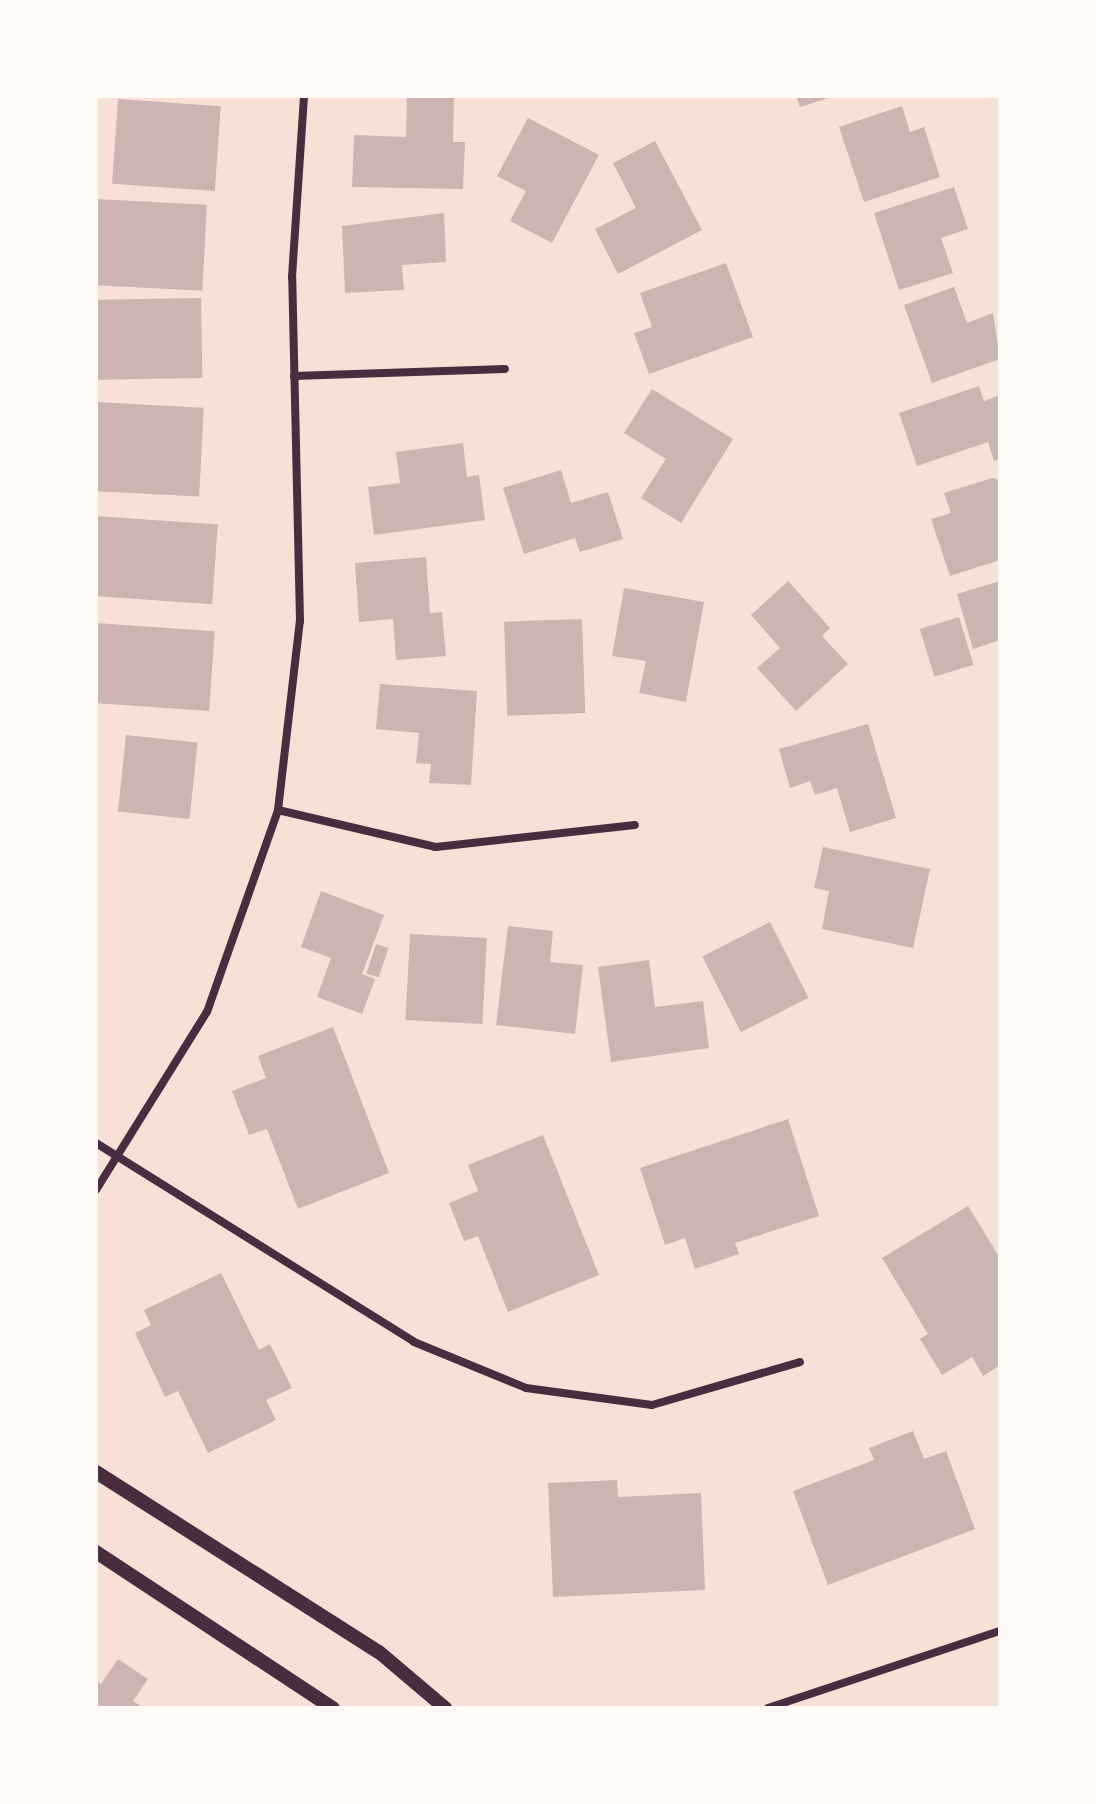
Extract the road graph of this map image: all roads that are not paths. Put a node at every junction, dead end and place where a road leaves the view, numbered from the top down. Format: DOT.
graph roads {
  1 [pos="304,96"];
  2 [pos="505,369"];
  3 [pos="294,376"];
  4 [pos="278,810"];
  5 [pos="635,825"];
  6 [pos="96,1143"];
  7 [pos="117,1158"];
  8 [pos="96,1190"];
  9 [pos="800,1362"];
  10 [pos="96,1472"];
  11 [pos="96,1552"];
  12 [pos="1000,1631"];
  13 [pos="333,1708"];
  14 [pos="445,1708"];
  15 [pos="768,1708"];
  1 -- 3 [label="street"];
  2 -- 3 [label="street"];
  3 -- 4 [label="street"];
  4 -- 5 [label="street"];
  4 -- 7 [label="street"];
  6 -- 7 [label="street"];
  7 -- 8 [label="street"];
  7 -- 9 [label="street"];
  10 -- 14 [label="street"];
  11 -- 13 [label="street"];
  12 -- 15 [label="street"];
}
